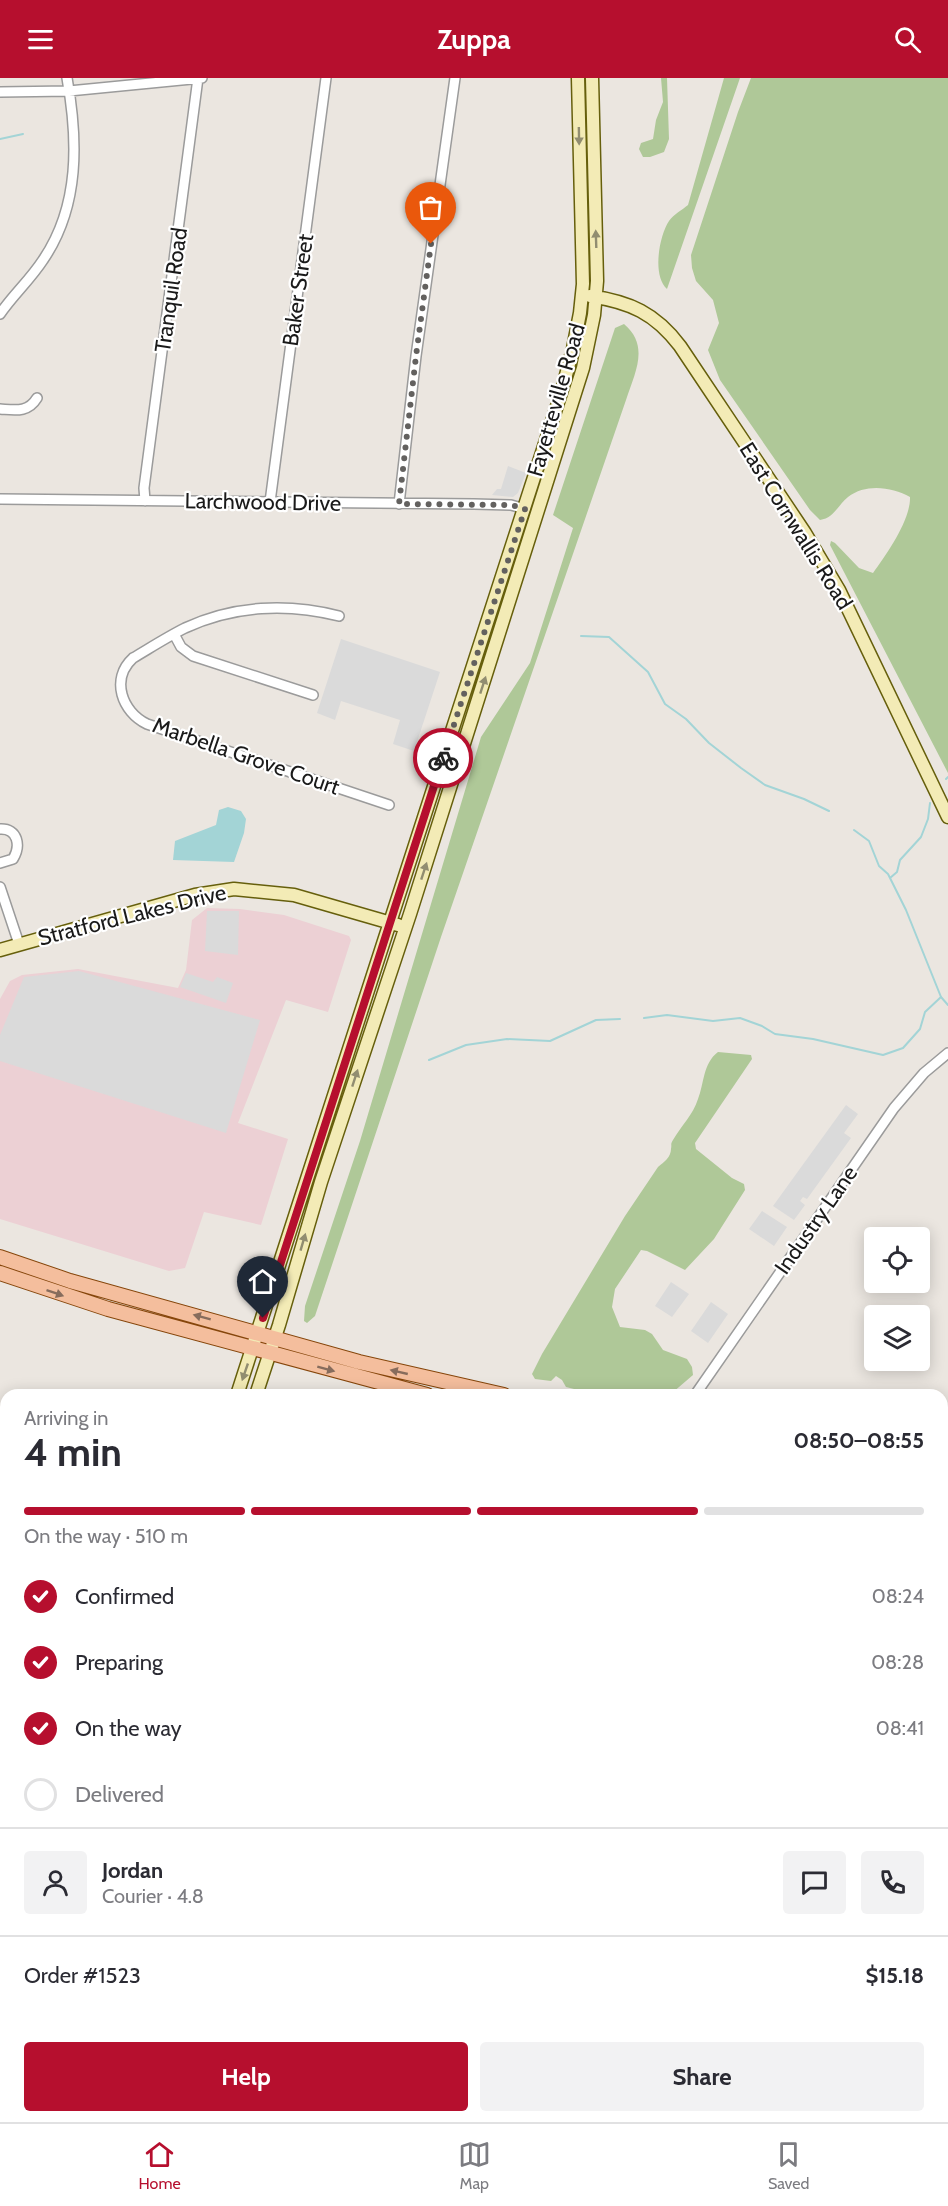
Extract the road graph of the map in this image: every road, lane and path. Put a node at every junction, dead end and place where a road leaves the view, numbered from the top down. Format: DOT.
graph roads {
  1 [pos="67,78"];
  2 [pos="198,78"];
  3 [pos="202,78"];
  4 [pos="326,78"];
  5 [pos="455,78"];
  6 [pos="578,78"];
  7 [pos="592,78"];
  8 [pos="69,91"];
  9 [pos="0,92"];
  10 [pos="582,295"];
  11 [pos="596,297"];
  12 [pos="4,302"];
  13 [pos="0,314"];
  14 [pos="37,398"];
  15 [pos="0,409"];
  16 [pos="0,499"];
  17 [pos="145,501"];
  18 [pos="270,502"];
  19 [pos="399,504"];
  20 [pos="525,509"];
  21 [pos="339,616"];
  22 [pos="174,634"];
  23 [pos="313,695"];
  24 [pos="389,805"];
  25 [pos="948,817"];
  26 [pos="0,829"];
  27 [pos="0,863"];
  28 [pos="0,887"];
  29 [pos="390,922"];
  30 [pos="405,927"];
  31 [pos="19,944"];
  32 [pos="0,950"];
  33 [pos="948,1053"];
  34 [pos="0,1257"];
  35 [pos="0,1274"];
  36 [pos="258,1333"];
  37 [pos="275,1338"];
  38 [pos="253,1348"];
  39 [pos="270,1353"];
  40 [pos="239,1389"];
  41 [pos="258,1389"];
  42 [pos="405,1389"];
  43 [pos="478,1389"];
  44 [pos="699,1389"];
  1 -- 8 [label="street"];
  2 -- 3 [label="street"];
  2 -- 8 [label="street"];
  2 -- 17 [label="street, Tranquil Road"];
  4 -- 18 [label="street, Baker Street"];
  5 -- 19 [label="street"];
  6 -- 10 [label="main road, Fayetteville Road, one-way"];
  11 -- 7 [label="main road, Fayetteville Road, one-way"];
  8 -- 9 [label="street"];
  8 -- 12 [label="street"];
  10 -- 11 [label="main road, East Cornwallis Road"];
  10 -- 20 [label="main road, Fayetteville Road"];
  11 -- 25 [label="main road, East Cornwallis Road"];
  30 -- 11 [label="main road, Fayetteville Road, one-way"];
  12 -- 13 [label="street"];
  14 -- 15 [label="street"];
  16 -- 17 [label="street, Larchwood Drive"];
  17 -- 18 [label="street, Larchwood Drive"];
  18 -- 19 [label="street, Larchwood Drive"];
  19 -- 20 [label="street, Larchwood Drive"];
  20 -- 29 [label="main road, Fayetteville Road"];
  21 -- 22 [label="street, Marbella Grove Court"];
  22 -- 23 [label="street"];
  22 -- 24 [label="street, Marbella Grove Court"];
  26 -- 27 [label="street"];
  28 -- 31 [label="street"];
  29 -- 30 [label="main road, Stratford Lakes Drive"];
  29 -- 31 [label="main road, Stratford Lakes Drive"];
  29 -- 36 [label="main road, Fayetteville Road"];
  37 -- 30 [label="main road, Fayetteville Road, one-way"];
  31 -- 32 [label="main road, Stratford Lakes Drive"];
  33 -- 44 [label="street, Industry Lane"];
  36 -- 34 [label="main road, one-way"];
  35 -- 38 [label="main road, one-way"];
  36 -- 37 [label="main road"];
  36 -- 38 [label="main road, Fayetteville Road"];
  37 -- 39 [label="main road, Fayetteville Road"];
  43 -- 37 [label="main road, one-way"];
  38 -- 39 [label="main road"];
  38 -- 40 [label="main road, Fayetteville Road, one-way"];
  39 -- 41 [label="main road, Fayetteville Road"];
  39 -- 42 [label="main road, one-way"];
}
